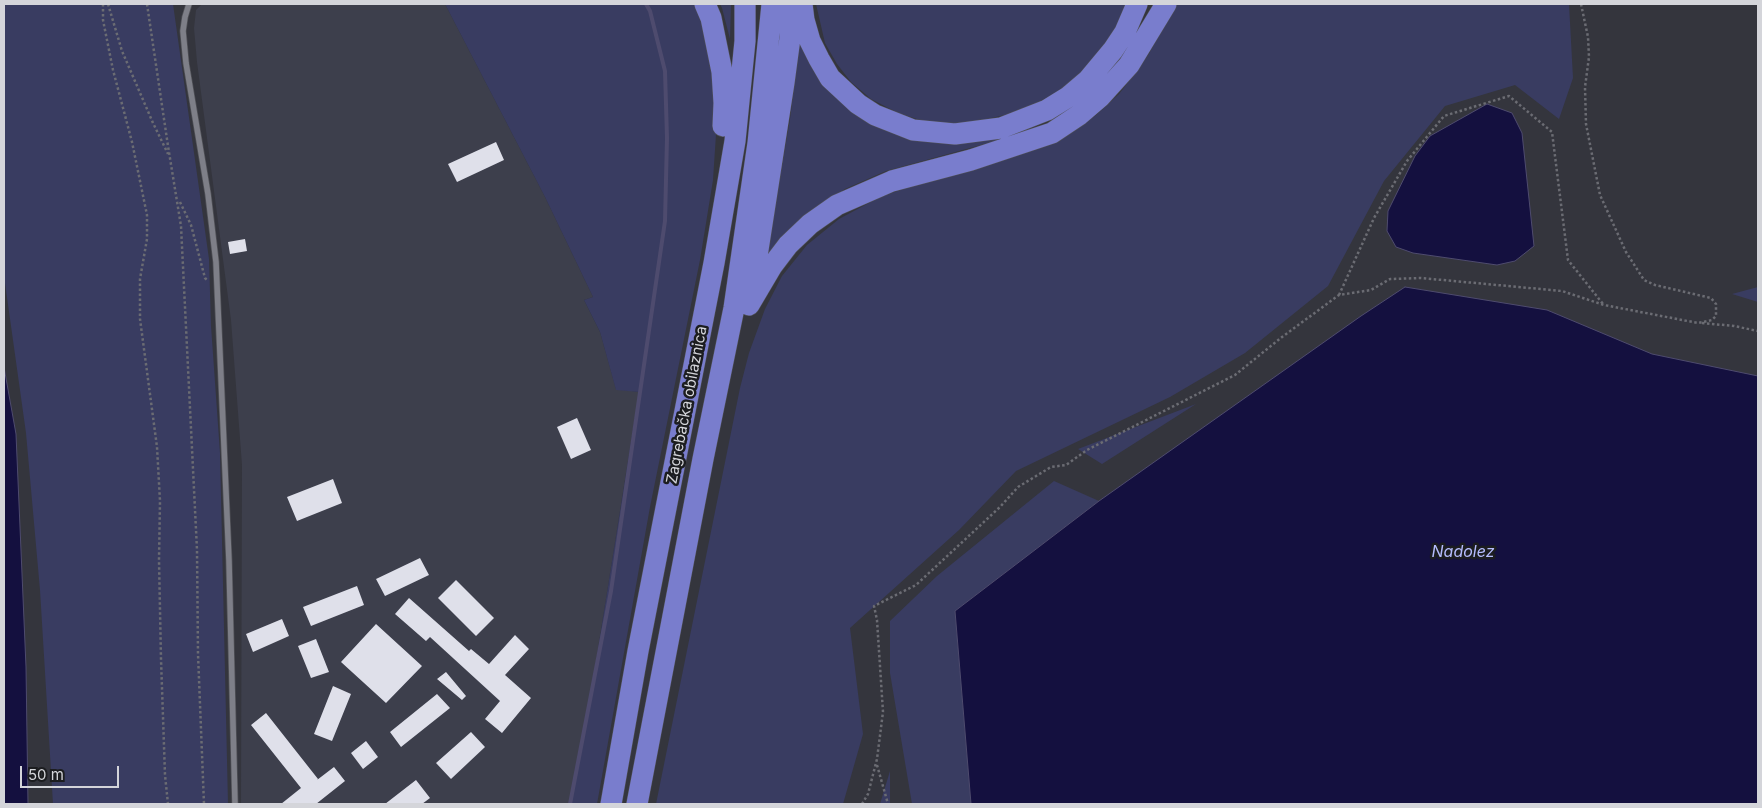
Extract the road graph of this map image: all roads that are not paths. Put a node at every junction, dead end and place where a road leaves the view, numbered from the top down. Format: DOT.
graph roads {
  1 [pos="188,4"];
  2 [pos="705,4"];
  3 [pos="745,4"];
  4 [pos="772,4"];
  5 [pos="792,4"];
  6 [pos="802,4"];
  7 [pos="1137,4"];
  8 [pos="1166,4"];
  9 [pos="749,305"];
  10 [pos="695,365"];
  11 [pos="703,459"];
  12 [pos="235,804"];
  13 [pos="611,804"];
  14 [pos="637,804"];
  1 -- 12 [label="lane"];
  2 -- 10 [label="highway"];
  3 -- 10 [label="highway, Zagrebačka obilaznica"];
  4 -- 11 [label="highway, Zagrebačka obilaznica"];
  5 -- 9 [label="highway"];
  6 -- 7 [label="highway"];
  8 -- 9 [label="highway"];
  9 -- 11 [label="highway"];
  10 -- 13 [label="highway, Zagrebačka obilaznica"];
  11 -- 14 [label="highway, Zagrebačka obilaznica"];
}
